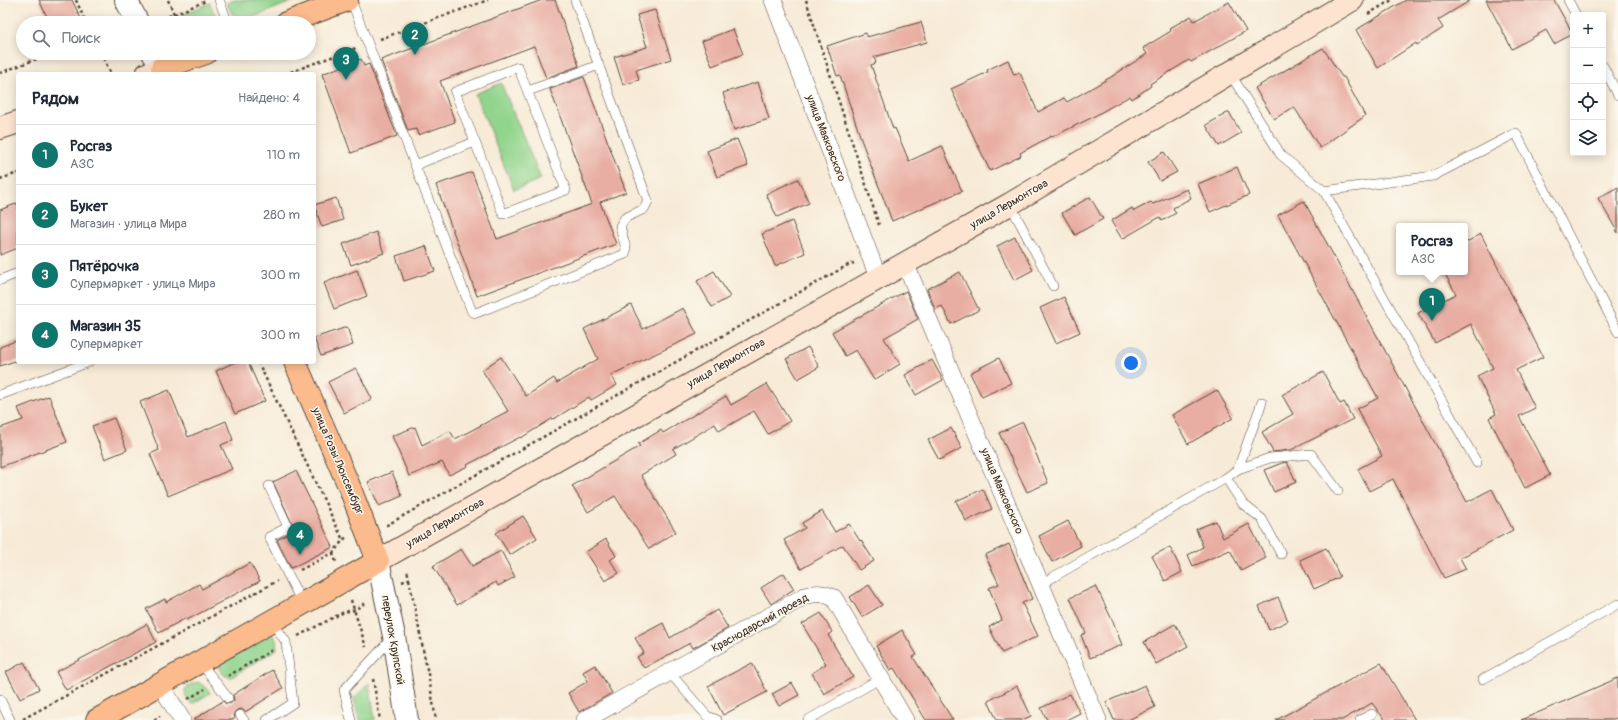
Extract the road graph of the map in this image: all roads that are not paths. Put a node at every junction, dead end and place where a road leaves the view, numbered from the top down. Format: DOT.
graph roads {
  1 [pos="126,0"];
  2 [pos="219,0"];
  3 [pos="347,0"];
  4 [pos="351,0"];
  5 [pos="574,0"];
  6 [pos="773,0"];
  7 [pos="1352,0"];
  8 [pos="1568,0"];
  9 [pos="1574,12"];
  10 [pos="141,16"];
  11 [pos="225,16"];
  12 [pos="300,16"];
  13 [pos="181,60"];
  14 [pos="599,65"];
  15 [pos="156,67"];
  16 [pos="1229,72"];
  17 [pos="1606,72"];
  18 [pos="528,91"];
  19 [pos="1618,95"];
  20 [pos="16,123"];
  21 [pos="0,128"];
  22 [pos="475,142"];
  23 [pos="414,165"];
  24 [pos="1324,191"];
  25 [pos="1010,204"];
  26 [pos="905,263"];
  27 [pos="875,268"];
  28 [pos="16,274"];
  29 [pos="0,280"];
  30 [pos="1053,286"];
  31 [pos="1618,332"];
  32 [pos="83,364"];
  33 [pos="296,364"];
  34 [pos="0,394"];
  35 [pos="1262,402"];
  36 [pos="1477,463"];
  37 [pos="1238,469"];
  38 [pos="1226,478"];
  39 [pos="269,486"];
  40 [pos="1338,491"];
  41 [pos="1281,554"];
  42 [pos="378,560"];
  43 [pos="1040,584"];
  44 [pos="302,603"];
  45 [pos="1618,604"];
  46 [pos="272,621"];
  47 [pos="394,636"];
  48 [pos="200,662"];
  49 [pos="670,673"];
  50 [pos="881,678"];
  51 [pos="1483,679"];
  52 [pos="160,684"];
  53 [pos="228,698"];
  54 [pos="0,699"];
  55 [pos="1372,714"];
  56 [pos="10,720"];
  57 [pos="97,720"];
  58 [pos="182,720"];
  59 [pos="267,720"];
  60 [pos="351,720"];
  61 [pos="406,720"];
  62 [pos="585,720"];
  63 [pos="717,720"];
  64 [pos="808,720"];
  65 [pos="905,720"];
  66 [pos="1098,720"];
  67 [pos="1360,720"];
  1 -- 10 [label="street"];
  2 -- 11 [label="lane"];
  3 -- 12 [label="main road"];
  4 -- 23 [label="lane"];
  5 -- 14 [label="lane"];
  6 -- 27 [label="street, улица Маяковского"];
  7 -- 16 [label="main road, улица Лермонтова"];
  8 -- 9 [label="lane"];
  13 -- 15 [label="main road"];
  14 -- 18 [label="lane"];
  14 -- 23 [label="lane"];
  16 -- 24 [label="lane"];
  16 -- 25 [label="main road, улица Лермонтова"];
  17 -- 19 [label="lane"];
  18 -- 22 [label="lane"];
  18 -- 22 [label="lane"];
  20 -- 21 [label="main road"];
  22 -- 23 [label="lane"];
  24 -- 31 [label="lane"];
  24 -- 36 [label="lane"];
  25 -- 26 [label="main road, улица Лермонтова"];
  25 -- 30 [label="lane"];
  26 -- 27 [label="main road, улица Лермонтова"];
  26 -- 43 [label="street, улица Маяковского"];
  27 -- 42 [label="main road, улица Лермонтова"];
  28 -- 29 [label="lane"];
  32 -- 34 [label="lane"];
  33 -- 42 [label="main road, улица Розы Люксембург"];
  35 -- 37 [label="lane"];
  37 -- 38 [label="lane"];
  37 -- 40 [label="lane"];
  38 -- 41 [label="lane"];
  38 -- 43 [label="lane"];
  39 -- 44 [label="lane"];
  42 -- 44 [label="main road, улица Лермонтова"];
  42 -- 47 [label="street, переулок Крупской"];
  43 -- 66 [label="street, улица Маяковского"];
  44 -- 46 [label="main road, улица Лермонтова"];
  45 -- 51 [label="lane"];
  46 -- 48 [label="main road, улица Лермонтова"];
  46 -- 59 [label="lane"];
  47 -- 60 [label="lane"];
  47 -- 61 [label="street, переулок Крупской"];
  48 -- 52 [label="main road, улица Лермонтова"];
  48 -- 53 [label="lane"];
  49 -- 50 [label="street, Краснодарский проезд"];
  49 -- 62 [label="street, Краснодарский проезд"];
  49 -- 63 [label="lane"];
  50 -- 64 [label="lane"];
  50 -- 65 [label="street, Краснодарский проезд"];
  52 -- 57 [label="main road, улица Лермонтова"];
  52 -- 58 [label="street"];
  54 -- 56 [label="lane"];
  55 -- 67 [label="lane"];
}
